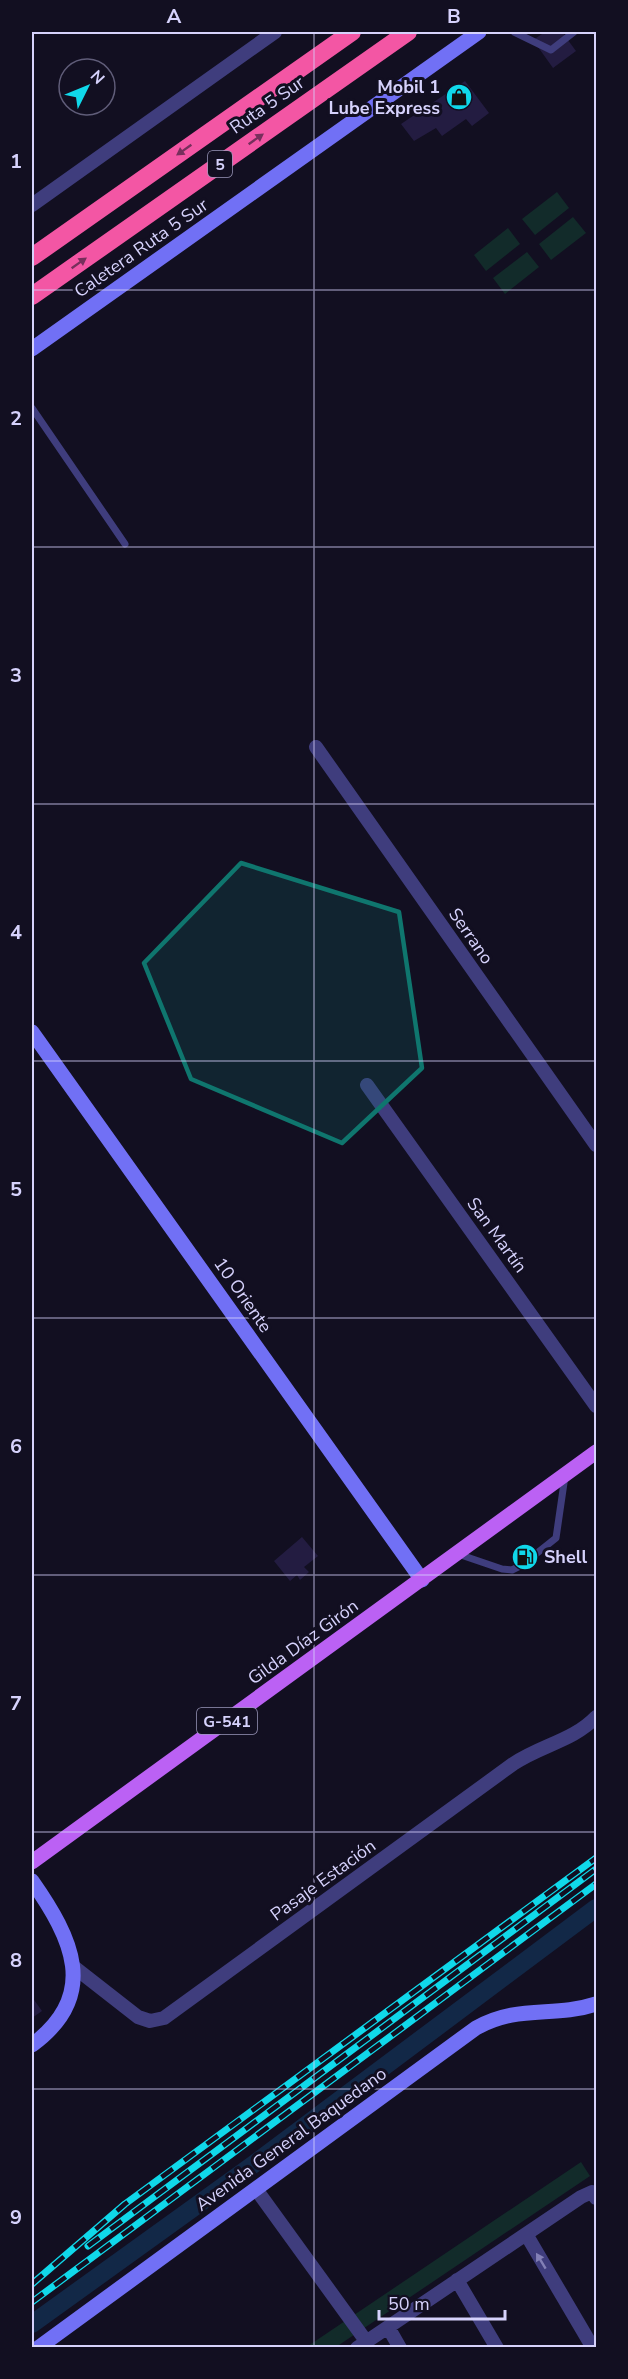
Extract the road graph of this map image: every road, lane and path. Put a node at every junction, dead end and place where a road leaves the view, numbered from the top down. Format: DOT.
graph roads {
  1 [pos="275,32"];
  2 [pos="352,32"];
  3 [pos="408,32"];
  4 [pos="478,32"];
  5 [pos="514,32"];
  6 [pos="574,32"];
  7 [pos="32,205"];
  8 [pos="32,257"];
  9 [pos="32,296"];
  10 [pos="32,349"];
  11 [pos="32,408"];
  12 [pos="125,544"];
  13 [pos="316,747"];
  14 [pos="32,1032"];
  15 [pos="368,1085"];
  16 [pos="597,1145"];
  17 [pos="597,1406"];
  18 [pos="597,1452"];
  19 [pos="566,1475"];
  20 [pos="458,1554"];
  21 [pos="422,1580"];
  22 [pos="597,1717"];
  23 [pos="32,1862"];
  24 [pos="32,1881"];
  25 [pos="74,1967"];
  26 [pos="593,2004"];
  27 [pos="32,2045"];
  28 [pos="256,2189"];
  29 [pos="594,2195"];
  30 [pos="525,2234"];
  31 [pos="457,2280"];
  32 [pos="388,2327"];
  33 [pos="361,2344"];
  34 [pos="39,2348"];
  35 [pos="400,2348"];
  36 [pos="496,2348"];
  37 [pos="593,2348"];
  1 -- 7 [label="street"];
  2 -- 8 [label="highway, Ruta 5 Sur / 5, one-way"];
  9 -- 3 [label="highway, Ruta 5 Sur / 5, one-way"];
  4 -- 10 [label="street, Caletera Ruta 5 Sur"];
  5 -- 6 [label="lane"];
  11 -- 12 [label="lane"];
  13 -- 16 [label="street, Serrano"];
  14 -- 21 [label="street, 10 Oriente"];
  15 -- 17 [label="street, San Martín"];
  18 -- 19 [label="main road, Gilda Díaz Girón"];
  19 -- 20 [label="main road, Gilda Díaz Girón"];
  19 -- 20 [label="lane"];
  20 -- 21 [label="main road, Gilda Díaz Girón"];
  21 -- 23 [label="main road, Gilda Díaz Girón / G-541"];
  22 -- 25 [label="street, Pasaje Estación"];
  24 -- 25 [label="street"];
  25 -- 27 [label="street"];
  26 -- 28 [label="street, Avenida General Baquedano"];
  28 -- 33 [label="street"];
  28 -- 34 [label="street, Avenida General Baquedano"];
  29 -- 30 [label="street"];
  30 -- 31 [label="street"];
  37 -- 30 [label="street, one-way"];
  31 -- 32 [label="street"];
  31 -- 36 [label="street"];
  32 -- 33 [label="street"];
  32 -- 35 [label="street"];
}
